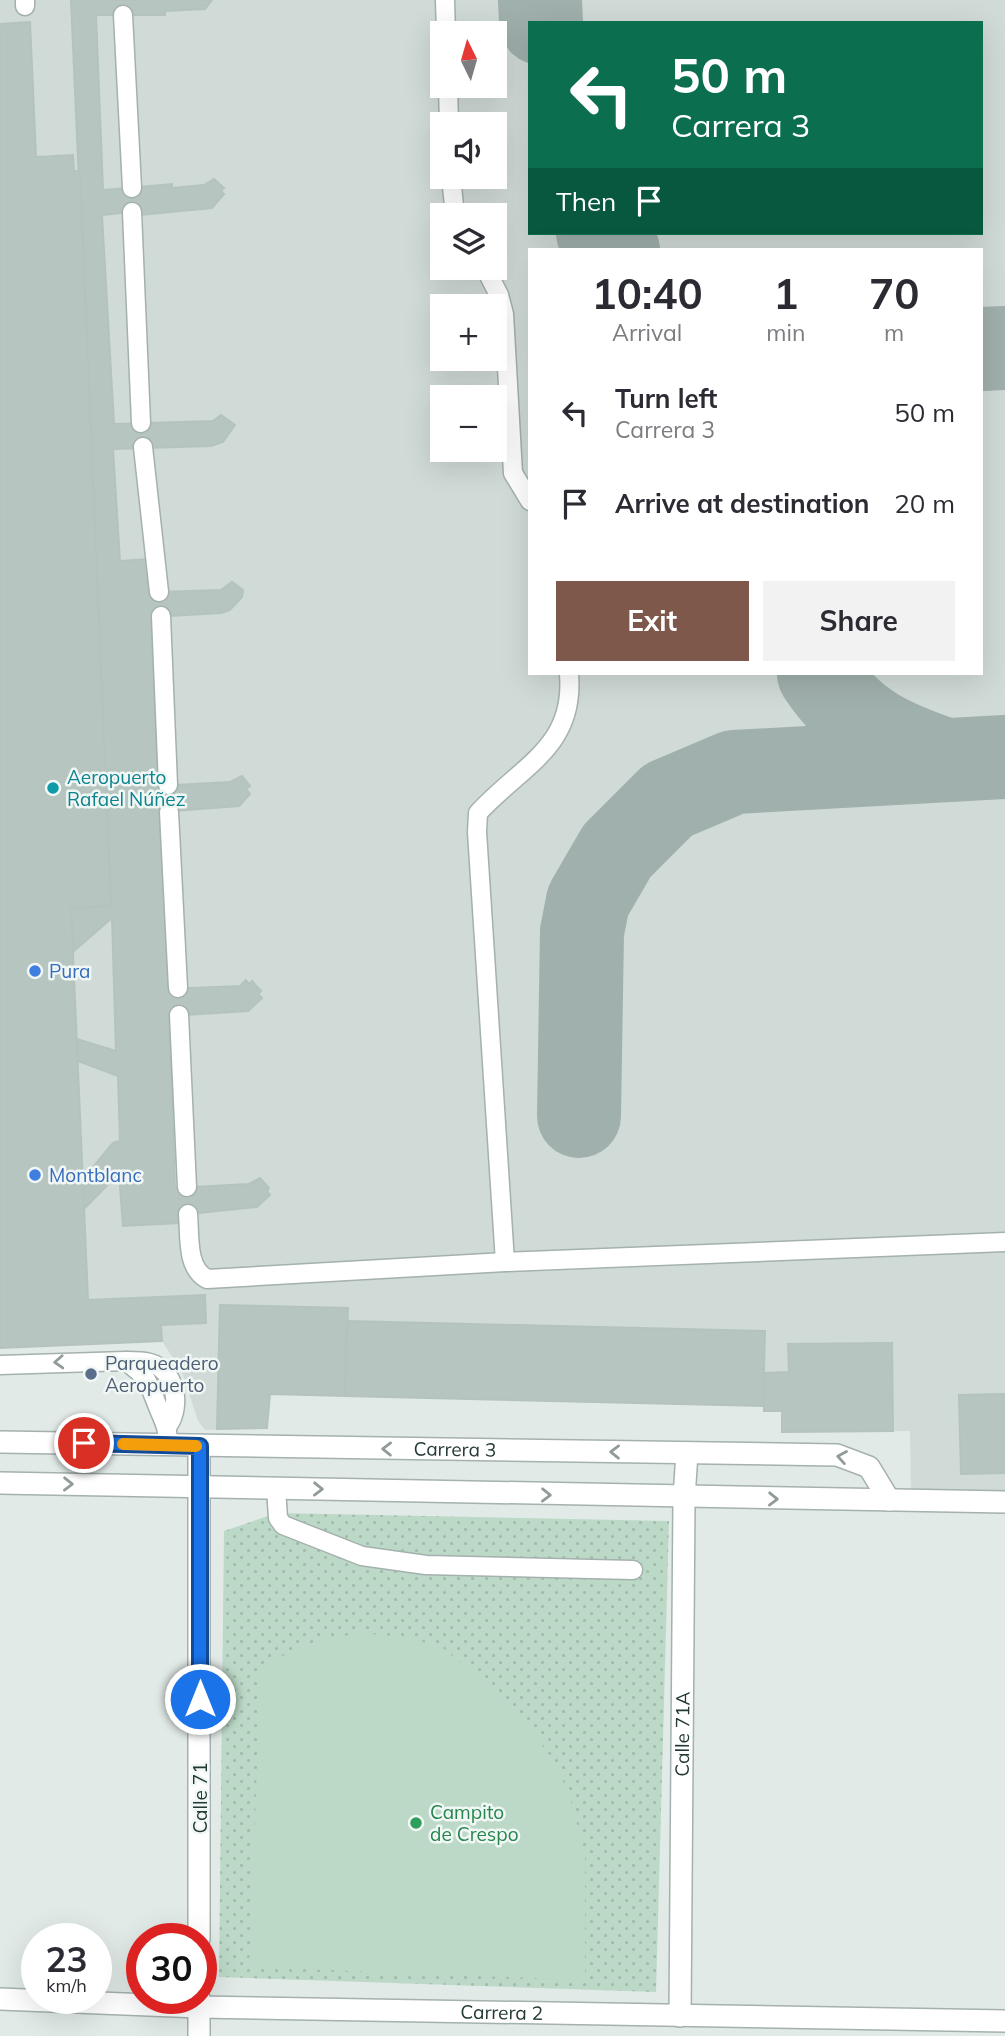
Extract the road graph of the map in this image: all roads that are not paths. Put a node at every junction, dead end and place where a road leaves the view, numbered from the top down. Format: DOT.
graph roads {
  1 [pos="445,0"];
  2 [pos="123,15"];
  3 [pos="446,21"];
  4 [pos="132,188"];
  5 [pos="132,212"];
  6 [pos="491,280"];
  7 [pos="141,422"];
  8 [pos="143,447"];
  9 [pos="528,498"];
  10 [pos="159,592"];
  11 [pos="161,616"];
  12 [pos="569,675"];
  13 [pos="168,785"];
  14 [pos="169,812"];
  15 [pos="178,988"];
  16 [pos="179,1015"];
  17 [pos="187,1187"];
  18 [pos="188,1214"];
  19 [pos="1005,1242"];
  20 [pos="505,1262"];
  21 [pos="0,1364"];
  22 [pos="168,1435"];
  23 [pos="0,1442"];
  24 [pos="200,1446"];
  25 [pos="687,1453"];
  26 [pos="0,1483"];
  27 [pos="201,1486"];
  28 [pos="276,1488"];
  29 [pos="684,1498"];
  30 [pos="889,1500"];
  31 [pos="1005,1502"];
  32 [pos="633,1570"];
  33 [pos="199,1923"];
  34 [pos="0,1999"];
  35 [pos="126,2002"];
  36 [pos="217,2003"];
  37 [pos="199,2014"];
  38 [pos="680,2016"];
  39 [pos="1005,2021"];
  40 [pos="199,2036"];
  1 -- 3 [label="lane"];
  2 -- 4 [label="lane"];
  5 -- 7 [label="lane"];
  6 -- 9 [label="lane"];
  8 -- 10 [label="lane"];
  11 -- 13 [label="lane"];
  12 -- 20 [label="lane"];
  14 -- 15 [label="lane"];
  16 -- 17 [label="lane"];
  18 -- 20 [label="lane"];
  19 -- 20 [label="lane"];
  22 -- 21 [label="lane, one-way"];
  22 -- 23 [label="street, Carrera 3"];
  22 -- 24 [label="street, Carrera 3"];
  25 -- 24 [label="street, Carrera 3, one-way"];
  24 -- 27 [label="street, Calle 71"];
  25 -- 29 [label="street, Calle 71A"];
  30 -- 25 [label="street, Carrera 3, one-way"];
  26 -- 27 [label="street, one-way"];
  27 -- 28 [label="street"];
  27 -- 33 [label="street, Calle 71"];
  28 -- 29 [label="street, one-way"];
  28 -- 32 [label="lane"];
  29 -- 30 [label="street, one-way"];
  29 -- 38 [label="street, Calle 71A"];
  30 -- 31 [label="street"];
  34 -- 35 [label="street, Carrera 2"];
  36 -- 38 [label="street, Carrera 2"];
  37 -- 40 [label="street"];
  38 -- 39 [label="street, Carrera 2"];
}
